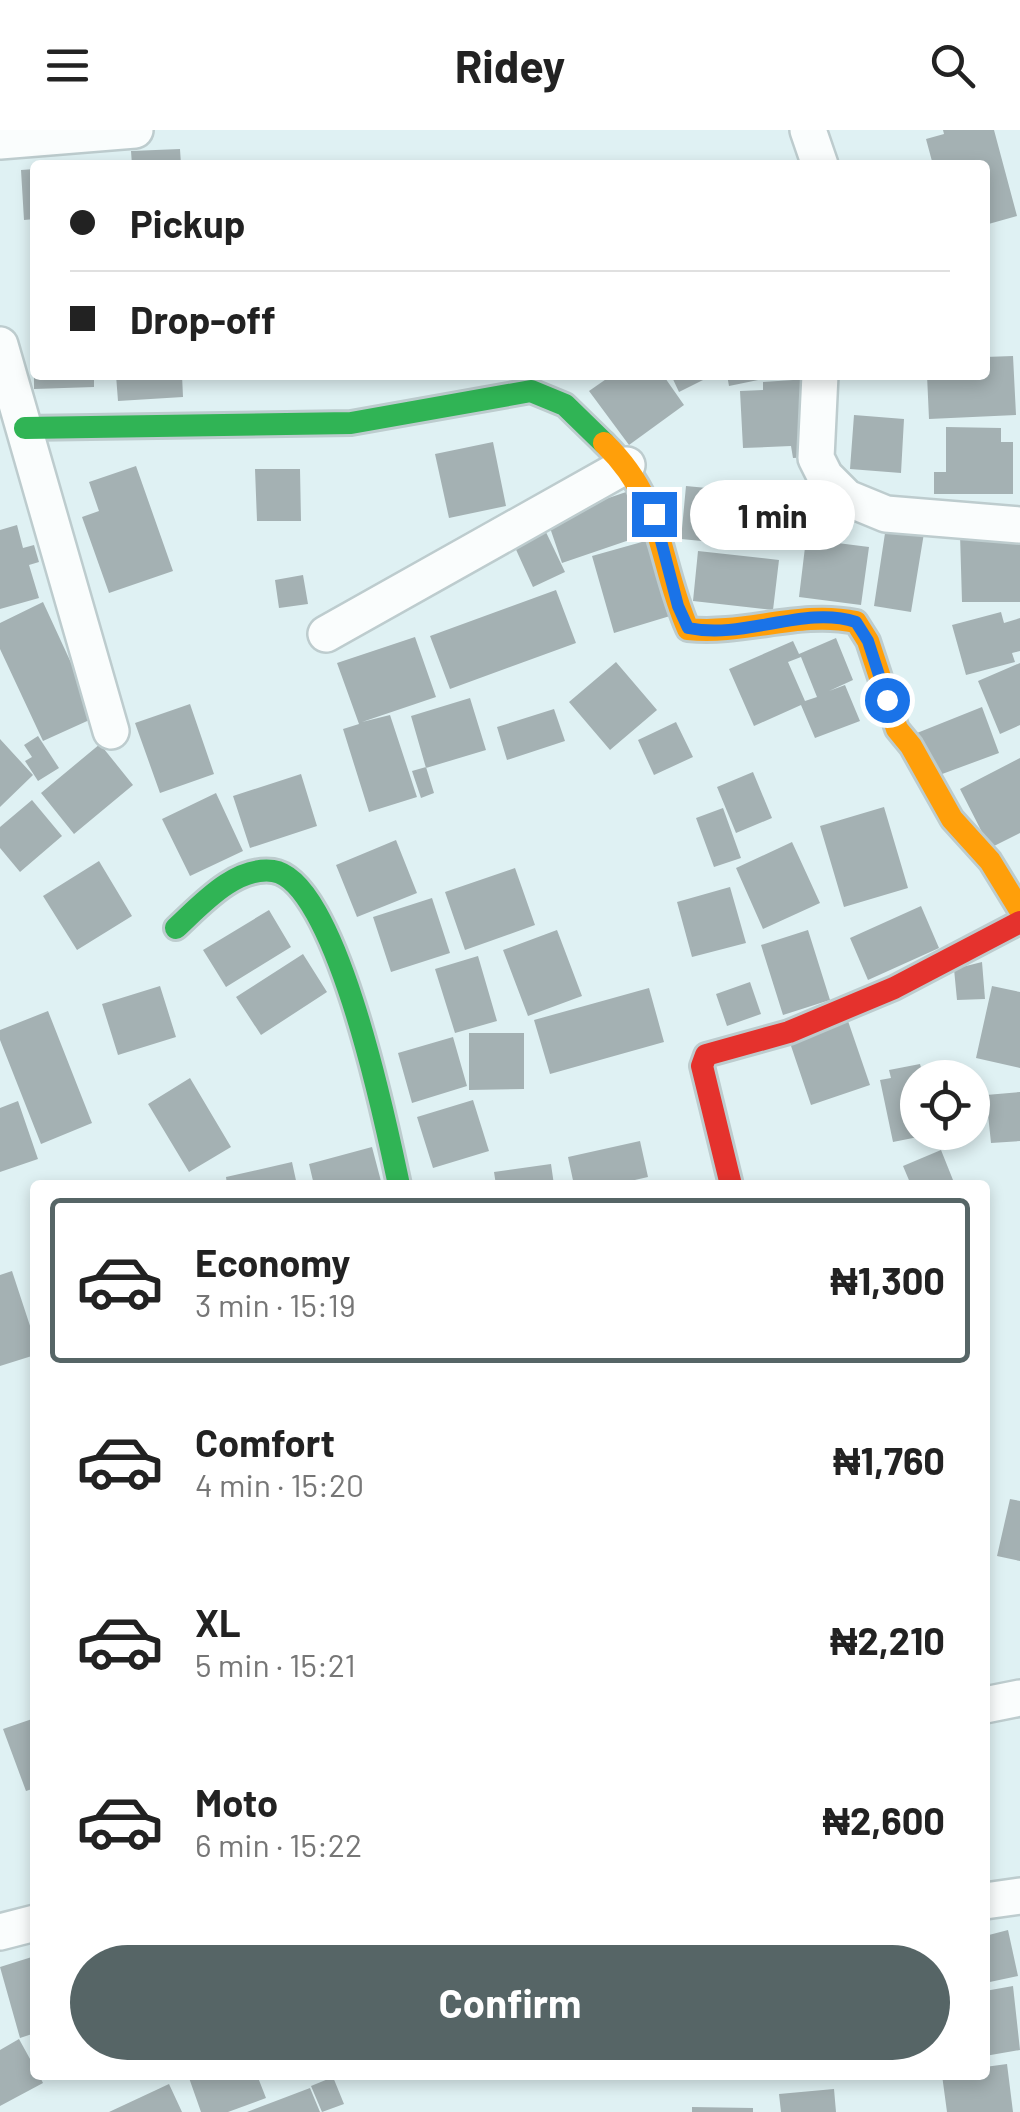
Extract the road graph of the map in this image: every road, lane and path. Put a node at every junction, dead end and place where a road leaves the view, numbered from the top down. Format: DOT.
graph roads {
  1 [pos="135,130"];
  2 [pos="808,130"];
  3 [pos="0,140"];
  4 [pos="818,160"];
  5 [pos="0,346"];
  6 [pos="820,380"];
  7 [pos="25,428"];
  8 [pos="627,464"];
  9 [pos="1020,525"];
  10 [pos="326,634"];
  11 [pos="112,731"];
  12 [pos="1020,910"];
  13 [pos="1020,922"];
  14 [pos="176,928"];
  15 [pos="398,1180"];
  16 [pos="731,1180"];
  17 [pos="1020,1698"];
  18 [pos="990,1705"];
  19 [pos="1020,1896"];
  20 [pos="990,1900"];
  21 [pos="30,1924"];
  22 [pos="0,1932"];
  1 -- 3 [label="street"];
  2 -- 4 [label="street"];
  5 -- 7 [label="street"];
  6 -- 9 [label="street"];
  7 -- 8 [label="street"];
  7 -- 11 [label="street"];
  8 -- 10 [label="street"];
  8 -- 12 [label="street"];
  13 -- 16 [label="street"];
  14 -- 15 [label="street"];
  17 -- 18 [label="street"];
  19 -- 20 [label="street"];
  21 -- 22 [label="street"];
}
